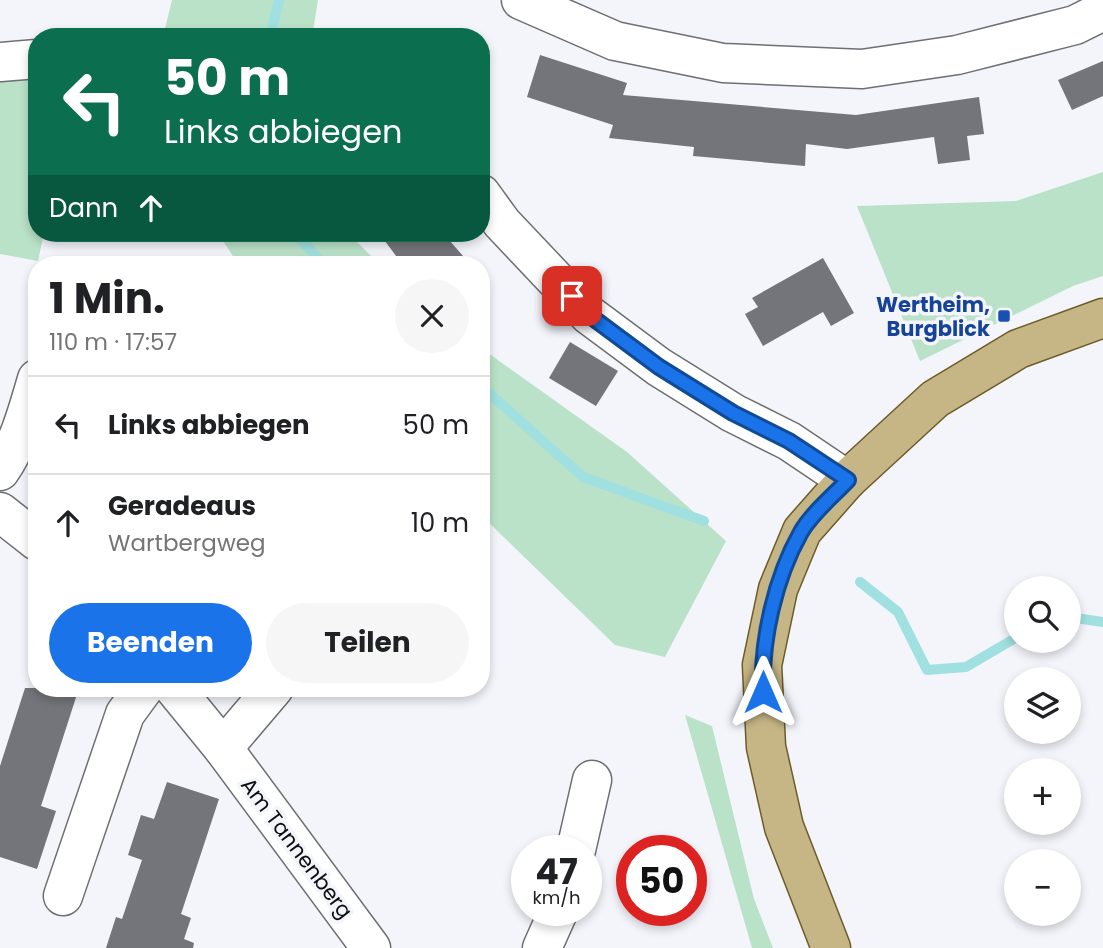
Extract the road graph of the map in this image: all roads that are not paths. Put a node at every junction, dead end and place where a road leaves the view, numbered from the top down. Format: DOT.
graph roads {
  1 [pos="530,2"];
  2 [pos="1103,12"];
  3 [pos="28,60"];
  4 [pos="0,62"];
  5 [pos="490,206"];
  6 [pos="1103,318"];
  7 [pos="28,411"];
  8 [pos="0,471"];
  9 [pos="848,480"];
  10 [pos="0,512"];
  11 [pos="28,534"];
  12 [pos="137,697"];
  13 [pos="181,697"];
  14 [pos="266,697"];
  15 [pos="223,748"];
  16 [pos="592,780"];
  17 [pos="579,835"];
  18 [pos="63,896"];
  19 [pos="552,926"];
  20 [pos="371,948"];
  21 [pos="542,948"];
  22 [pos="831,948"];
  1 -- 2 [label="street"];
  3 -- 4 [label="street"];
  5 -- 9 [label="street"];
  6 -- 9 [label="main road"];
  7 -- 8 [label="street"];
  9 -- 22 [label="main road"];
  10 -- 11 [label="street"];
  12 -- 18 [label="street"];
  13 -- 15 [label="street, Am Tannenberg"];
  14 -- 15 [label="street"];
  15 -- 20 [label="street, Am Tannenberg"];
  16 -- 17 [label="street"];
  19 -- 21 [label="street"];
}
